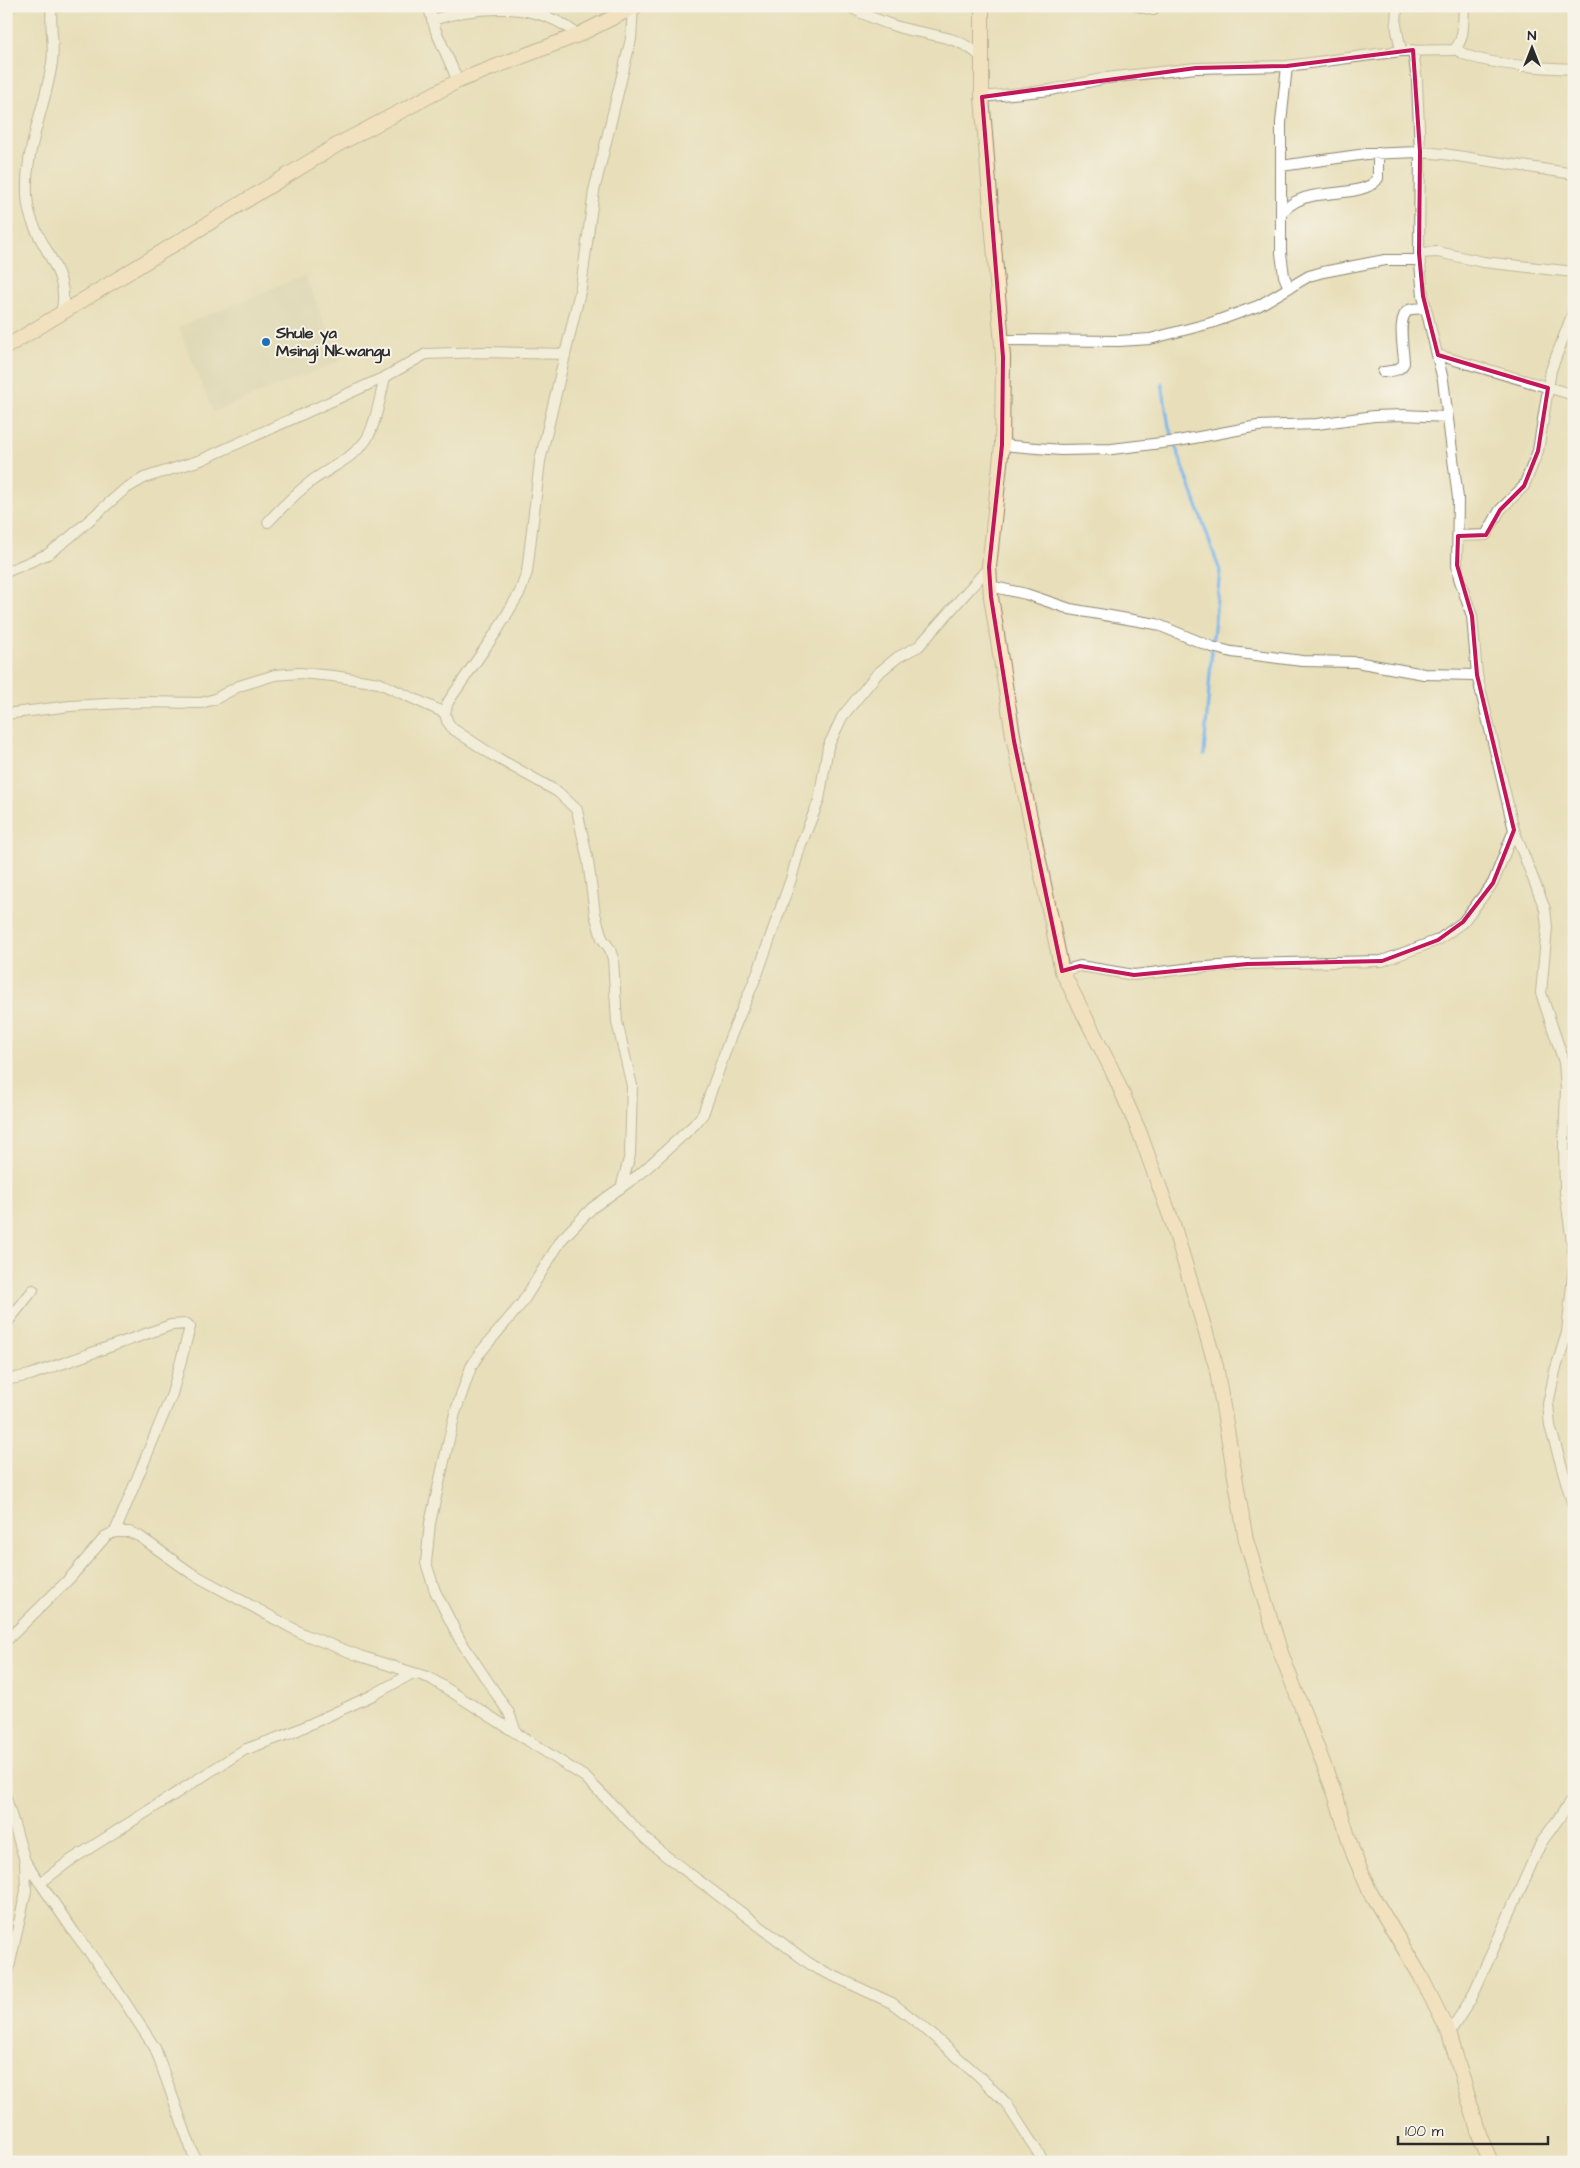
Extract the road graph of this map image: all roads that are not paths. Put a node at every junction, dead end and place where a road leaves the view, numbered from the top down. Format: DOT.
graph roads {
  1 [pos="52,6"];
  2 [pos="428,6"];
  3 [pos="848,6"];
  4 [pos="982,6"];
  5 [pos="1137,6"];
  6 [pos="1397,6"];
  7 [pos="1464,6"];
  8 [pos="634,7"];
  9 [pos="1153,10"];
  10 [pos="432,20"];
  11 [pos="578,35"];
  12 [pos="1456,49"];
  13 [pos="1412,50"];
  14 [pos="1401,51"];
  15 [pos="981,57"];
  16 [pos="1287,66"];
  17 [pos="1574,69"];
  18 [pos="458,80"];
  19 [pos="982,97"];
  20 [pos="1420,152"];
  21 [pos="1378,153"];
  22 [pos="1281,166"];
  23 [pos="1574,174"];
  24 [pos="1282,212"];
  25 [pos="1419,256"];
  26 [pos="1574,272"];
  27 [pos="1289,288"];
  28 [pos="1425,308"];
  29 [pos="1574,310"];
  30 [pos="61,312"];
  31 [pos="1001,340"];
  32 [pos="6,347"];
  33 [pos="565,354"];
  34 [pos="1438,355"];
  35 [pos="1383,372"];
  36 [pos="385,377"];
  37 [pos="1548,388"];
  38 [pos="1574,395"];
  39 [pos="1448,417"];
  40 [pos="1002,445"];
  41 [pos="268,522"];
  42 [pos="1458,536"];
  43 [pos="990,567"];
  44 [pos="6,572"];
  45 [pos="990,586"];
  46 [pos="1478,675"];
  47 [pos="445,713"];
  48 [pos="6,714"];
  49 [pos="1514,830"];
  50 [pos="1062,971"];
  51 [pos="621,1188"];
  52 [pos="1574,1257"];
  53 [pos="1574,1265"];
  54 [pos="33,1290"];
  55 [pos="6,1324"];
  56 [pos="6,1380"];
  57 [pos="1574,1509"];
  58 [pos="115,1532"];
  59 [pos="6,1641"];
  60 [pos="413,1673"];
  61 [pos="516,1732"];
  62 [pos="1574,1797"];
  63 [pos="6,1798"];
  64 [pos="25,1861"];
  65 [pos="40,1883"];
  66 [pos="6,1980"];
  67 [pos="1449,2033"];
  68 [pos="196,2162"];
  69 [pos="1044,2162"];
  70 [pos="1491,2162"];
  1 -- 30 [label="street"];
  2 -- 10 [label="street"];
  3 -- 15 [label="street"];
  4 -- 15 [label="street"];
  5 -- 9 [label="street"];
  6 -- 14 [label="street"];
  7 -- 12 [label="street"];
  8 -- 11 [label="street"];
  8 -- 33 [label="street"];
  10 -- 11 [label="street"];
  10 -- 18 [label="street"];
  11 -- 18 [label="street"];
  12 -- 13 [label="street"];
  12 -- 17 [label="street"];
  13 -- 14 [label="street"];
  13 -- 20 [label="street"];
  14 -- 16 [label="street"];
  15 -- 19 [label="street"];
  16 -- 19 [label="street"];
  16 -- 22 [label="street"];
  18 -- 30 [label="street"];
  19 -- 31 [label="street"];
  20 -- 21 [label="street"];
  20 -- 23 [label="street"];
  20 -- 25 [label="street"];
  21 -- 22 [label="street"];
  21 -- 24 [label="street"];
  22 -- 24 [label="street"];
  24 -- 27 [label="street"];
  25 -- 26 [label="street"];
  25 -- 27 [label="street"];
  25 -- 28 [label="street"];
  27 -- 31 [label="street"];
  28 -- 34 [label="street"];
  28 -- 35 [label="street"];
  29 -- 37 [label="street"];
  30 -- 32 [label="street"];
  31 -- 40 [label="street"];
  33 -- 36 [label="street"];
  33 -- 47 [label="street"];
  34 -- 37 [label="street"];
  34 -- 39 [label="street"];
  36 -- 41 [label="street"];
  36 -- 44 [label="street"];
  37 -- 38 [label="street"];
  37 -- 42 [label="street"];
  39 -- 40 [label="street"];
  39 -- 42 [label="street"];
  40 -- 43 [label="street"];
  42 -- 46 [label="street"];
  43 -- 45 [label="street"];
  43 -- 51 [label="street"];
  45 -- 46 [label="street"];
  45 -- 50 [label="street"];
  46 -- 49 [label="street"];
  47 -- 48 [label="street"];
  47 -- 51 [label="street"];
  49 -- 50 [label="street"];
  49 -- 52 [label="street"];
  50 -- 67 [label="street"];
  51 -- 61 [label="street"];
  53 -- 57 [label="street"];
  54 -- 55 [label="street"];
  56 -- 58 [label="street"];
  58 -- 59 [label="street"];
  58 -- 60 [label="street"];
  60 -- 61 [label="street"];
  60 -- 65 [label="street"];
  61 -- 69 [label="street"];
  62 -- 67 [label="street"];
  63 -- 64 [label="street"];
  64 -- 65 [label="street"];
  64 -- 66 [label="street"];
  65 -- 68 [label="street"];
  67 -- 70 [label="street"];
}
